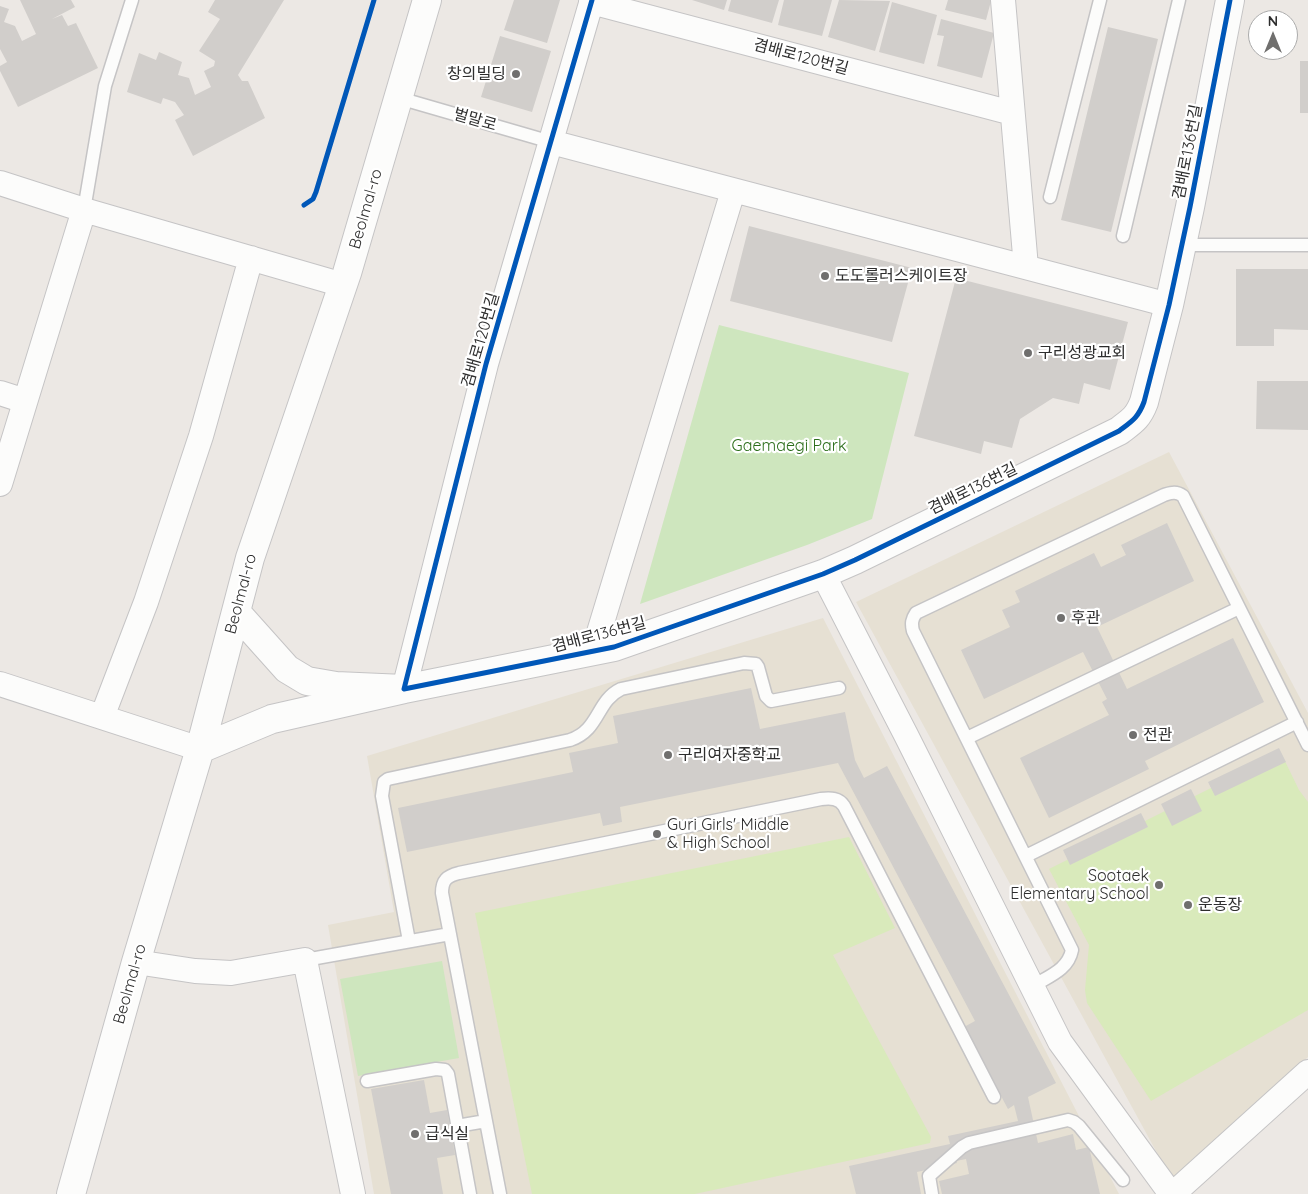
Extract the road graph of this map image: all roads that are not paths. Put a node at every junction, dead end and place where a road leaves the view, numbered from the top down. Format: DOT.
graph roads {
  1 [pos="132,0"];
  2 [pos="427,0"];
  3 [pos="1003,0"];
  4 [pos="1100,0"];
  5 [pos="1179,0"];
  6 [pos="1230,0"];
  7 [pos="591,1"];
  8 [pos="399,98"];
  9 [pos="1012,113"];
  10 [pos="551,142"];
  11 [pos="0,183"];
  12 [pos="732,191"];
  13 [pos="1050,197"];
  14 [pos="84,210"];
  15 [pos="1123,236"];
  16 [pos="1182,245"];
  17 [pos="1308,245"];
  18 [pos="251,258"];
  19 [pos="1026,267"];
  20 [pos="343,285"];
  21 [pos="1169,305"];
  22 [pos="7,396"];
  23 [pos="2,473"];
  24 [pos="823,574"];
  25 [pos="1239,608"];
  26 [pos="236,612"];
  27 [pos="593,652"];
  28 [pos="0,684"];
  29 [pos="404,688"];
  30 [pos="839,688"];
  31 [pos="102,717"];
  32 [pos="1297,722"];
  33 [pos="967,738"];
  34 [pos="1308,745"];
  35 [pos="200,749"];
  36 [pos="1026,856"];
  37 [pos="450,934"];
  38 [pos="409,941"];
  39 [pos="305,960"];
  40 [pos="136,962"];
  41 [pos="1033,986"];
  42 [pos="1308,1072"];
  43 [pos="367,1081"];
  44 [pos="994,1098"];
  45 [pos="486,1121"];
  46 [pos="457,1126"];
  47 [pos="1122,1180"];
  48 [pos="71,1194"];
  49 [pos="353,1194"];
  50 [pos="470,1194"];
  51 [pos="500,1194"];
  52 [pos="932,1194"];
  53 [pos="1172,1194"];
  1 -- 14 [label="lane"];
  2 -- 8 [label="street, Beolmal-ro"];
  3 -- 9 [label="street"];
  4 -- 13 [label="lane"];
  5 -- 15 [label="lane"];
  6 -- 16 [label="street, 겸배로136번길"];
  7 -- 9 [label="street, 겸배로120번길"];
  7 -- 10 [label="street, 겸배로120번길"];
  8 -- 10 [label="lane, 벌말로"];
  8 -- 20 [label="street, Beolmal-ro"];
  9 -- 19 [label="street"];
  10 -- 12 [label="street"];
  10 -- 29 [label="street, 겸배로120번길"];
  11 -- 14 [label="street"];
  12 -- 19 [label="street"];
  12 -- 27 [label="street"];
  14 -- 18 [label="street"];
  14 -- 22 [label="street"];
  16 -- 17 [label="lane"];
  16 -- 21 [label="street, 겸배로136번길"];
  18 -- 20 [label="street"];
  18 -- 31 [label="street"];
  19 -- 21 [label="street"];
  20 -- 26 [label="street, Beolmal-ro"];
  21 -- 24 [label="street, 겸배로136번길"];
  22 -- 23 [label="street"];
  24 -- 27 [label="street, 겸배로136번길"];
  24 -- 41 [label="street"];
  25 -- 32 [label="lane"];
  25 -- 33 [label="lane"];
  25 -- 33 [label="lane"];
  26 -- 29 [label="street"];
  26 -- 35 [label="street, Beolmal-ro"];
  27 -- 29 [label="street, 겸배로136번길"];
  28 -- 31 [label="street"];
  29 -- 35 [label="street"];
  30 -- 38 [label="lane"];
  31 -- 35 [label="street"];
  32 -- 34 [label="lane"];
  32 -- 36 [label="lane"];
  33 -- 36 [label="lane"];
  35 -- 40 [label="street, Beolmal-ro"];
  36 -- 41 [label="lane"];
  37 -- 38 [label="lane"];
  37 -- 44 [label="lane"];
  37 -- 45 [label="lane"];
  38 -- 39 [label="lane"];
  39 -- 40 [label="street"];
  39 -- 49 [label="street"];
  40 -- 48 [label="street, Beolmal-ro"];
  41 -- 53 [label="street"];
  42 -- 53 [label="street"];
  43 -- 46 [label="lane"];
  45 -- 46 [label="lane"];
  45 -- 51 [label="lane"];
  46 -- 50 [label="lane"];
  47 -- 52 [label="lane"];
}
